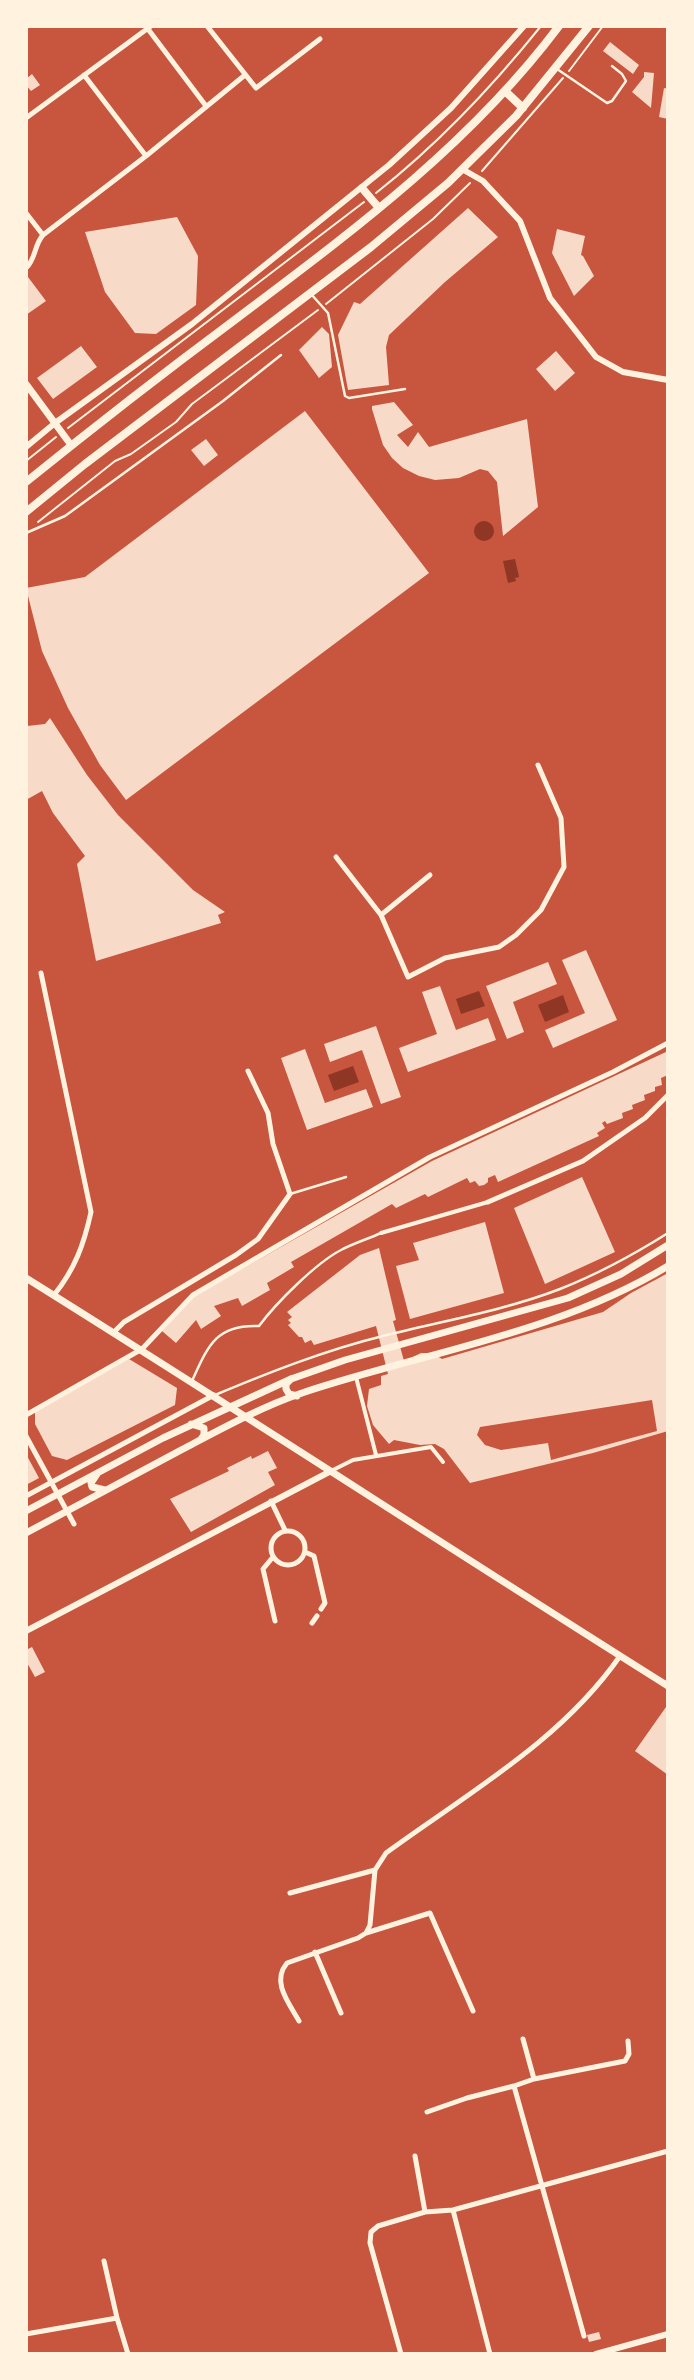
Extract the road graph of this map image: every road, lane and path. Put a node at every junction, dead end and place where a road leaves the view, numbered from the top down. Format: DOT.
graph roads {
  1 [pos="207,26"];
  2 [pos="524,26"];
  3 [pos="541,26"];
  4 [pos="559,26"];
  5 [pos="589,26"];
  6 [pos="149,28"];
  7 [pos="320,39"];
  8 [pos="612,66"];
  9 [pos="556,68"];
  10 [pos="84,75"];
  11 [pos="244,75"];
  12 [pos="505,91"];
  13 [pos="206,106"];
  14 [pos="523,108"];
  15 [pos="26,118"];
  16 [pos="146,156"];
  17 [pos="462,169"];
  18 [pos="362,188"];
  19 [pos="370,198"];
  20 [pos="379,208"];
  21 [pos="26,213"];
  22 [pos="43,235"];
  23 [pos="319,237"];
  24 [pos="26,268"];
  25 [pos="310,293"];
  26 [pos="272,344"];
  27 [pos="280,355"];
  28 [pos="668,380"];
  29 [pos="26,384"];
  30 [pos="404,389"];
  31 [pos="55,423"];
  32 [pos="62,433"];
  33 [pos="71,445"];
  34 [pos="26,447"];
  35 [pos="26,461"];
  36 [pos="26,482"];
  37 [pos="26,512"];
  38 [pos="33,530"];
  39 [pos="26,534"];
  40 [pos="538,765"];
  41 [pos="336,857"];
  42 [pos="430,875"];
  43 [pos="381,915"];
  44 [pos="41,973"];
  45 [pos="668,1043"];
  46 [pos="248,1071"];
  47 [pos="668,1095"];
  48 [pos="346,1176"];
  49 [pos="290,1194"];
  50 [pos="488,1202"];
  51 [pos="381,1233"];
  52 [pos="668,1233"];
  53 [pos="668,1245"];
  54 [pos="668,1266"];
  55 [pos="26,1278"];
  56 [pos="54,1295"];
  57 [pos="114,1332"];
  58 [pos="142,1349"];
  59 [pos="356,1376"];
  60 [pos="291,1379"];
  61 [pos="192,1381"];
  62 [pos="214,1395"];
  63 [pos="297,1396"];
  64 [pos="231,1406"];
  65 [pos="26,1415"];
  66 [pos="248,1416"];
  67 [pos="192,1424"];
  68 [pos="26,1436"];
  69 [pos="200,1440"];
  70 [pos="376,1455"];
  71 [pos="443,1462"];
  72 [pos="330,1471"];
  73 [pos="97,1473"];
  74 [pos="52,1482"];
  75 [pos="106,1490"];
  76 [pos="58,1494"];
  77 [pos="26,1496"];
  78 [pos="271,1501"];
  79 [pos="26,1511"];
  80 [pos="67,1511"];
  81 [pos="74,1524"];
  82 [pos="285,1530"];
  83 [pos="26,1533"];
  84 [pos="305,1552"];
  85 [pos="273,1557"];
  86 [pos="321,1610"];
  87 [pos="317,1616"];
  88 [pos="275,1621"];
  89 [pos="312,1623"];
  90 [pos="26,1631"];
  91 [pos="620,1656"];
  92 [pos="668,1686"];
  93 [pos="375,1870"];
  94 [pos="290,1893"];
  95 [pos="366,1933"];
  96 [pos="315,1952"];
  97 [pos="473,2011"];
  98 [pos="342,2014"];
  99 [pos="299,2022"];
  100 [pos="523,2040"];
  101 [pos="628,2041"];
  102 [pos="534,2079"];
  103 [pos="514,2086"];
  104 [pos="427,2112"];
  105 [pos="668,2151"];
  106 [pos="414,2156"];
  107 [pos="544,2187"];
  108 [pos="454,2210"];
  109 [pos="425,2212"];
  110 [pos="104,2261"];
  111 [pos="117,2318"];
  112 [pos="26,2334"];
  113 [pos="668,2334"];
  114 [pos="584,2336"];
  115 [pos="128,2354"];
  116 [pos="401,2354"];
  117 [pos="490,2354"];
  118 [pos="596,2354"];
  1 -- 11 [label="street"];
  2 -- 18 [label="street"];
  3 -- 19 [label="path"];
  4 -- 12 [label="highway"];
  5 -- 9 [label="highway"];
  6 -- 10 [label="street"];
  6 -- 13 [label="street"];
  7 -- 11 [label="street"];
  8 -- 9 [label="lane"];
  9 -- 14 [label="highway"];
  10 -- 15 [label="street"];
  10 -- 16 [label="street"];
  11 -- 13 [label="street"];
  12 -- 14 [label="highway"];
  12 -- 20 [label="highway"];
  13 -- 16 [label="street"];
  14 -- 17 [label="highway"];
  16 -- 22 [label="street"];
  17 -- 25 [label="highway"];
  17 -- 28 [label="street"];
  18 -- 19 [label="highway"];
  18 -- 31 [label="street"];
  19 -- 20 [label="highway"];
  19 -- 23 [label="path"];
  20 -- 33 [label="highway"];
  21 -- 22 [label="street"];
  22 -- 24 [label="street"];
  25 -- 30 [label="lane"];
  25 -- 37 [label="highway"];
  26 -- 38 [label="path"];
  27 -- 38 [label="lane"];
  29 -- 31 [label="main road"];
  31 -- 32 [label="main road"];
  31 -- 34 [label="street"];
  32 -- 33 [label="main road"];
  32 -- 35 [label="path"];
  33 -- 36 [label="highway"];
  38 -- 39 [label="lane"];
  40 -- 43 [label="street"];
  41 -- 43 [label="street"];
  42 -- 43 [label="street"];
  44 -- 56 [label="street"];
  45 -- 58 [label="street"];
  46 -- 49 [label="street"];
  47 -- 50 [label="street"];
  48 -- 49 [label="lane"];
  49 -- 57 [label="street"];
  50 -- 51 [label="street"];
  51 -- 61 [label="lane"];
  52 -- 62 [label="lane"];
  53 -- 60 [label="main road"];
  54 -- 59 [label="main road"];
  55 -- 56 [label="main road"];
  56 -- 57 [label="main road"];
  57 -- 58 [label="main road"];
  58 -- 61 [label="main road"];
  58 -- 65 [label="street"];
  59 -- 63 [label="main road"];
  59 -- 70 [label="street"];
  60 -- 63 [label="main road"];
  60 -- 64 [label="main road"];
  61 -- 62 [label="main road"];
  62 -- 64 [label="main road"];
  62 -- 74 [label="street"];
  63 -- 66 [label="main road"];
  64 -- 66 [label="main road"];
  64 -- 67 [label="main road"];
  66 -- 69 [label="main road"];
  66 -- 72 [label="main road"];
  67 -- 69 [label="main road"];
  67 -- 73 [label="main road"];
  68 -- 74 [label="street"];
  69 -- 75 [label="main road"];
  70 -- 71 [label="street"];
  70 -- 72 [label="street"];
  72 -- 78 [label="street"];
  72 -- 91 [label="main road"];
  73 -- 75 [label="main road"];
  73 -- 76 [label="main road"];
  74 -- 76 [label="street"];
  74 -- 77 [label="street"];
  75 -- 80 [label="main road"];
  76 -- 79 [label="main road"];
  76 -- 80 [label="street"];
  78 -- 82 [label="street"];
  78 -- 90 [label="street"];
  80 -- 81 [label="street"];
  80 -- 83 [label="main road"];
  82 -- 84 [label="street"];
  82 -- 85 [label="street"];
  84 -- 85 [label="street"];
  84 -- 86 [label="street"];
  85 -- 88 [label="street"];
  87 -- 89 [label="street"];
  91 -- 92 [label="main road"];
  91 -- 93 [label="street"];
  93 -- 94 [label="street"];
  93 -- 95 [label="street"];
  95 -- 96 [label="street"];
  95 -- 97 [label="street"];
  96 -- 98 [label="street"];
  96 -- 99 [label="street"];
  100 -- 102 [label="street"];
  101 -- 102 [label="street"];
  102 -- 103 [label="street"];
  103 -- 104 [label="street"];
  103 -- 107 [label="street"];
  105 -- 107 [label="street"];
  106 -- 109 [label="street"];
  107 -- 108 [label="street"];
  107 -- 114 [label="street"];
  108 -- 109 [label="street"];
  108 -- 117 [label="street"];
  109 -- 116 [label="street"];
  110 -- 111 [label="street"];
  111 -- 112 [label="street"];
  111 -- 115 [label="street"];
  113 -- 118 [label="street"];
}
